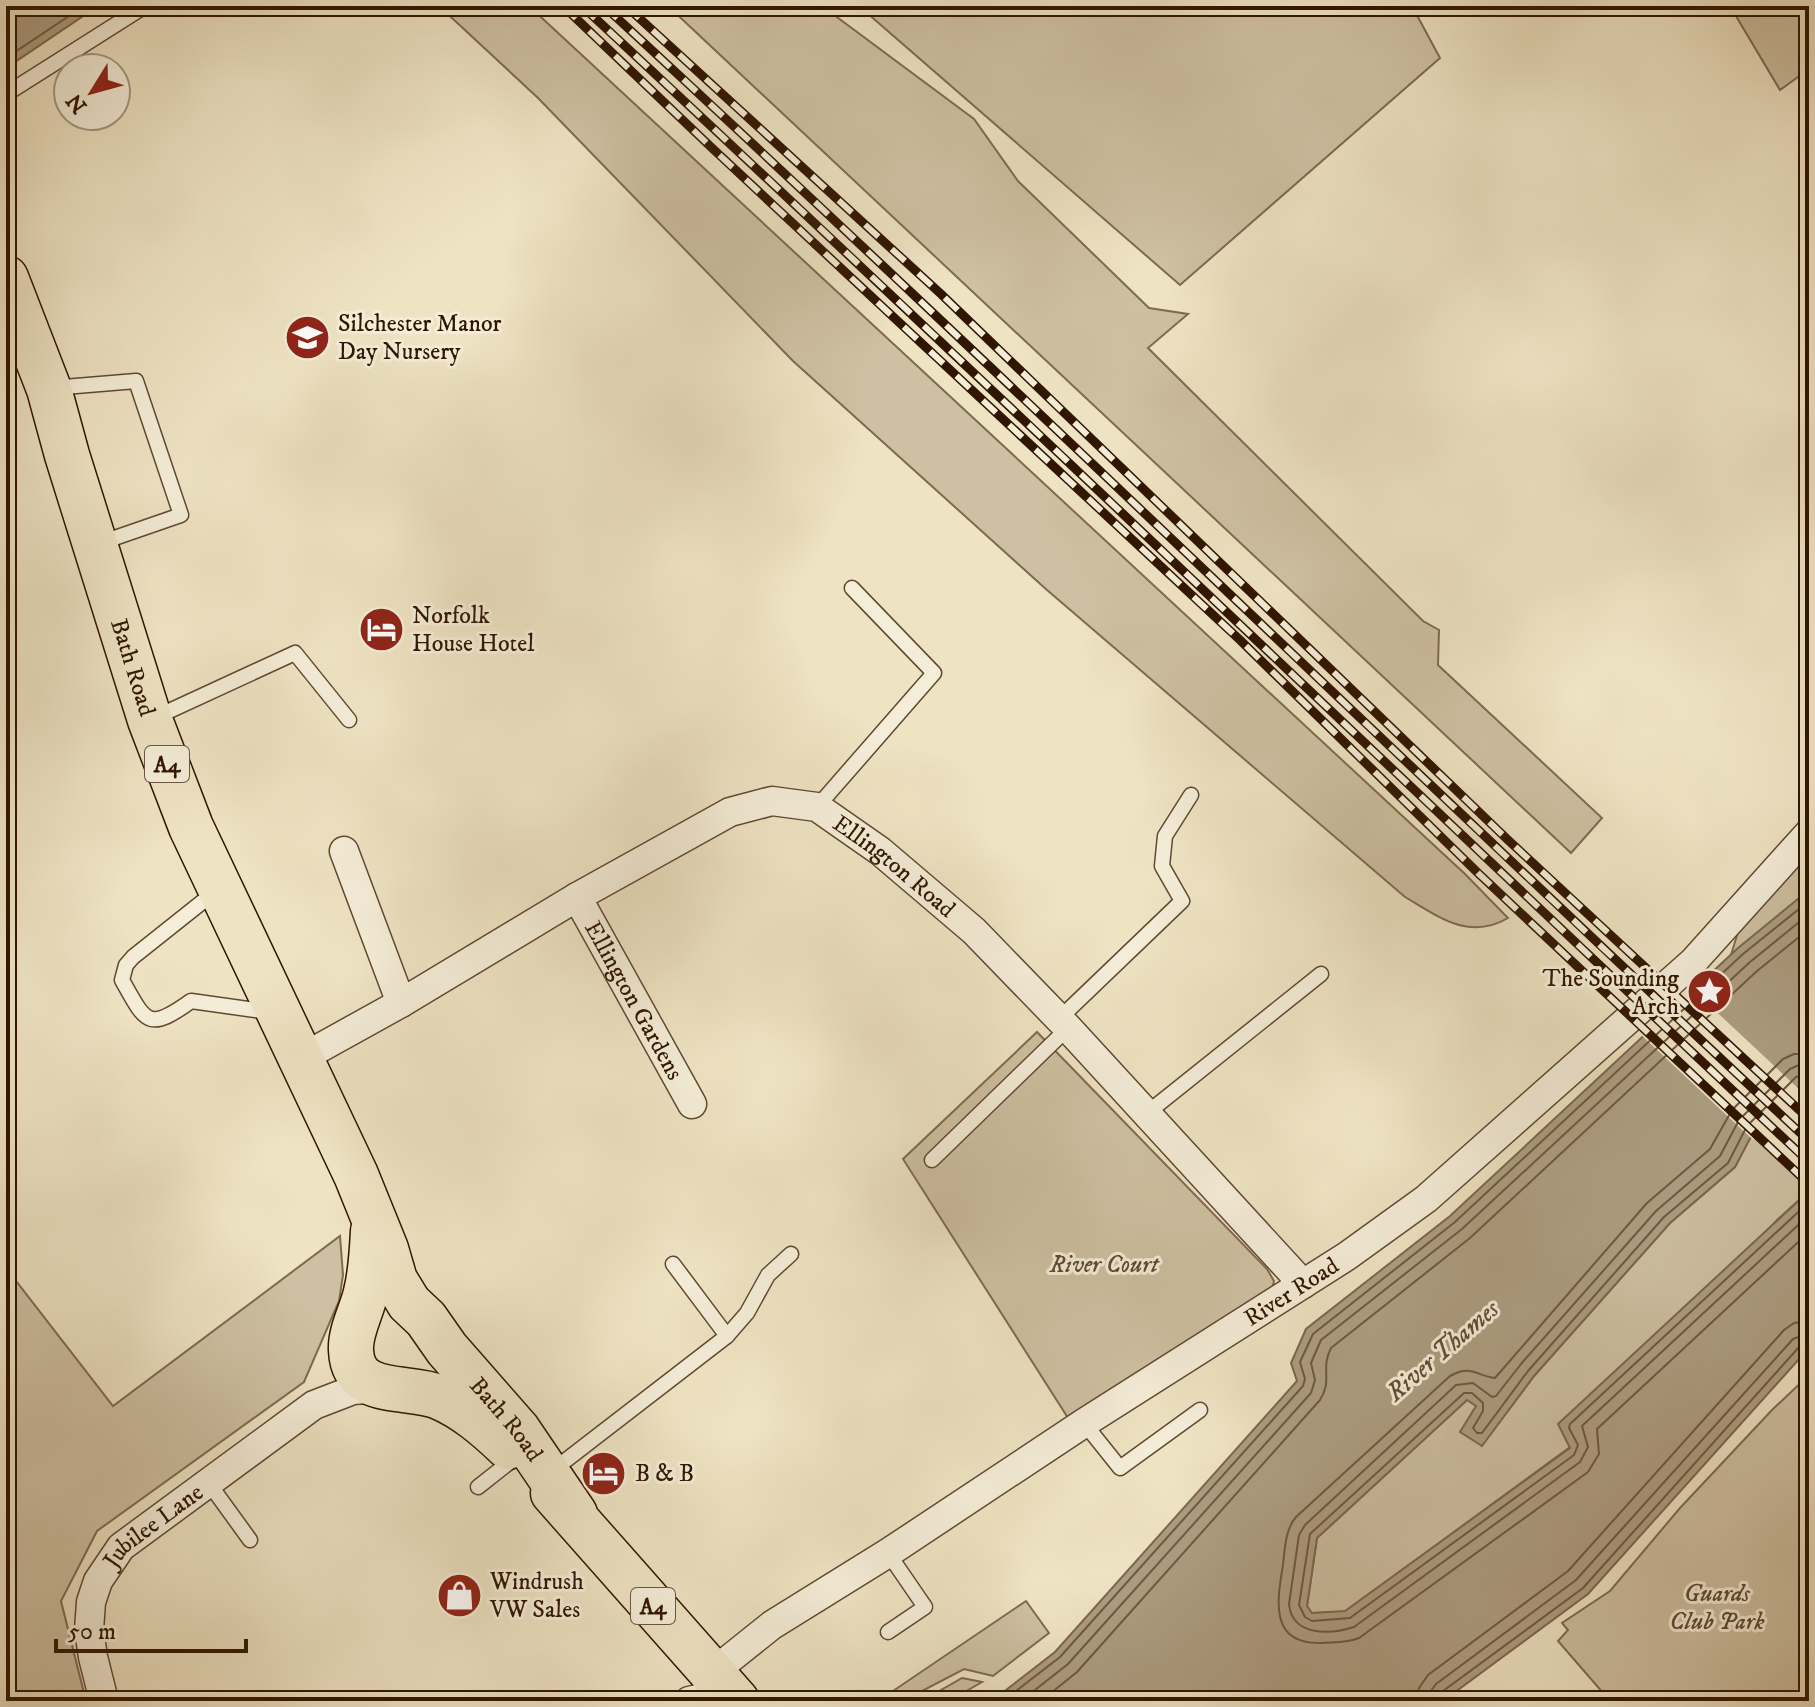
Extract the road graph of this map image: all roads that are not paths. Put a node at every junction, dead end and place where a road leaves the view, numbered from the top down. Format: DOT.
graph roads {
  1 [pos="145,6"];
  2 [pos="6,94"];
  3 [pos="6,278"];
  4 [pos="49,389"];
  5 [pos="96,544"];
  6 [pos="852,588"];
  7 [pos="150,720"];
  8 [pos="349,720"];
  9 [pos="1191,795"];
  10 [pos="817,807"];
  11 [pos="1809,833"];
  12 [pos="344,851"];
  13 [pos="220,888"];
  14 [pos="577,897"];
  15 [pos="1321,974"];
  16 [pos="401,1003"];
  17 [pos="279,1014"];
  18 [pos="1064,1024"];
  19 [pos="300,1059"];
  20 [pos="692,1104"];
  21 [pos="1146,1114"];
  22 [pos="932,1160"];
  23 [pos="374,1221"];
  24 [pos="791,1254"];
  25 [pos="673,1264"];
  26 [pos="1303,1284"];
  27 [pos="425,1320"];
  28 [pos="353,1332"];
  29 [pos="727,1336"];
  30 [pos="393,1388"];
  31 [pos="314,1405"];
  32 [pos="1200,1410"];
  33 [pos="1084,1423"];
  34 [pos="533,1465"];
  35 [pos="208,1482"];
  36 [pos="478,1487"];
  37 [pos="250,1540"];
  38 [pos="888,1553"];
  39 [pos="888,1632"];
  40 [pos="717,1692"];
  41 [pos="104,1701"];
  1 -- 2 [label="lane"];
  3 -- 4 [label="main road, Bath Road / A4"];
  4 -- 5 [label="main road, Bath Road / A4"];
  4 -- 5 [label="lane"];
  5 -- 7 [label="main road, Bath Road / A4"];
  6 -- 10 [label="lane"];
  7 -- 8 [label="lane"];
  7 -- 13 [label="main road, Bath Road / A4"];
  9 -- 18 [label="lane"];
  10 -- 14 [label="street, Ellington Road"];
  10 -- 18 [label="street, Ellington Road"];
  11 -- 26 [label="street, River Road"];
  12 -- 16 [label="street"];
  13 -- 17 [label="main road, Bath Road / A4"];
  13 -- 17 [label="lane"];
  14 -- 16 [label="street, Ellington Road"];
  14 -- 20 [label="street, Ellington Gardens"];
  15 -- 21 [label="lane"];
  16 -- 19 [label="street, Ellington Road"];
  17 -- 19 [label="main road, Bath Road / A4"];
  18 -- 21 [label="street, Ellington Road"];
  18 -- 22 [label="lane"];
  19 -- 23 [label="main road, Bath Road / A4"];
  21 -- 26 [label="street, Ellington Road"];
  23 -- 27 [label="main road, Bath Road / A4"];
  23 -- 28 [label="main road, Bath Road / A4"];
  24 -- 29 [label="lane"];
  25 -- 29 [label="lane"];
  26 -- 33 [label="street, River Road"];
  27 -- 28 [label="main road"];
  27 -- 30 [label="main road"];
  27 -- 34 [label="main road, Bath Road / A4"];
  28 -- 30 [label="main road, Bath Road / A4"];
  28 -- 31 [label="street, Jubilee Lane"];
  29 -- 34 [label="lane"];
  30 -- 31 [label="street, Jubilee Lane"];
  30 -- 34 [label="main road, Bath Road / A4"];
  31 -- 35 [label="street, Jubilee Lane"];
  32 -- 33 [label="lane"];
  33 -- 38 [label="street, River Road"];
  34 -- 36 [label="lane"];
  34 -- 40 [label="main road, Bath Road / A4"];
  35 -- 37 [label="lane"];
  35 -- 41 [label="street, Jubilee Lane"];
  38 -- 39 [label="lane"];
  38 -- 40 [label="street, River Road"];
}
